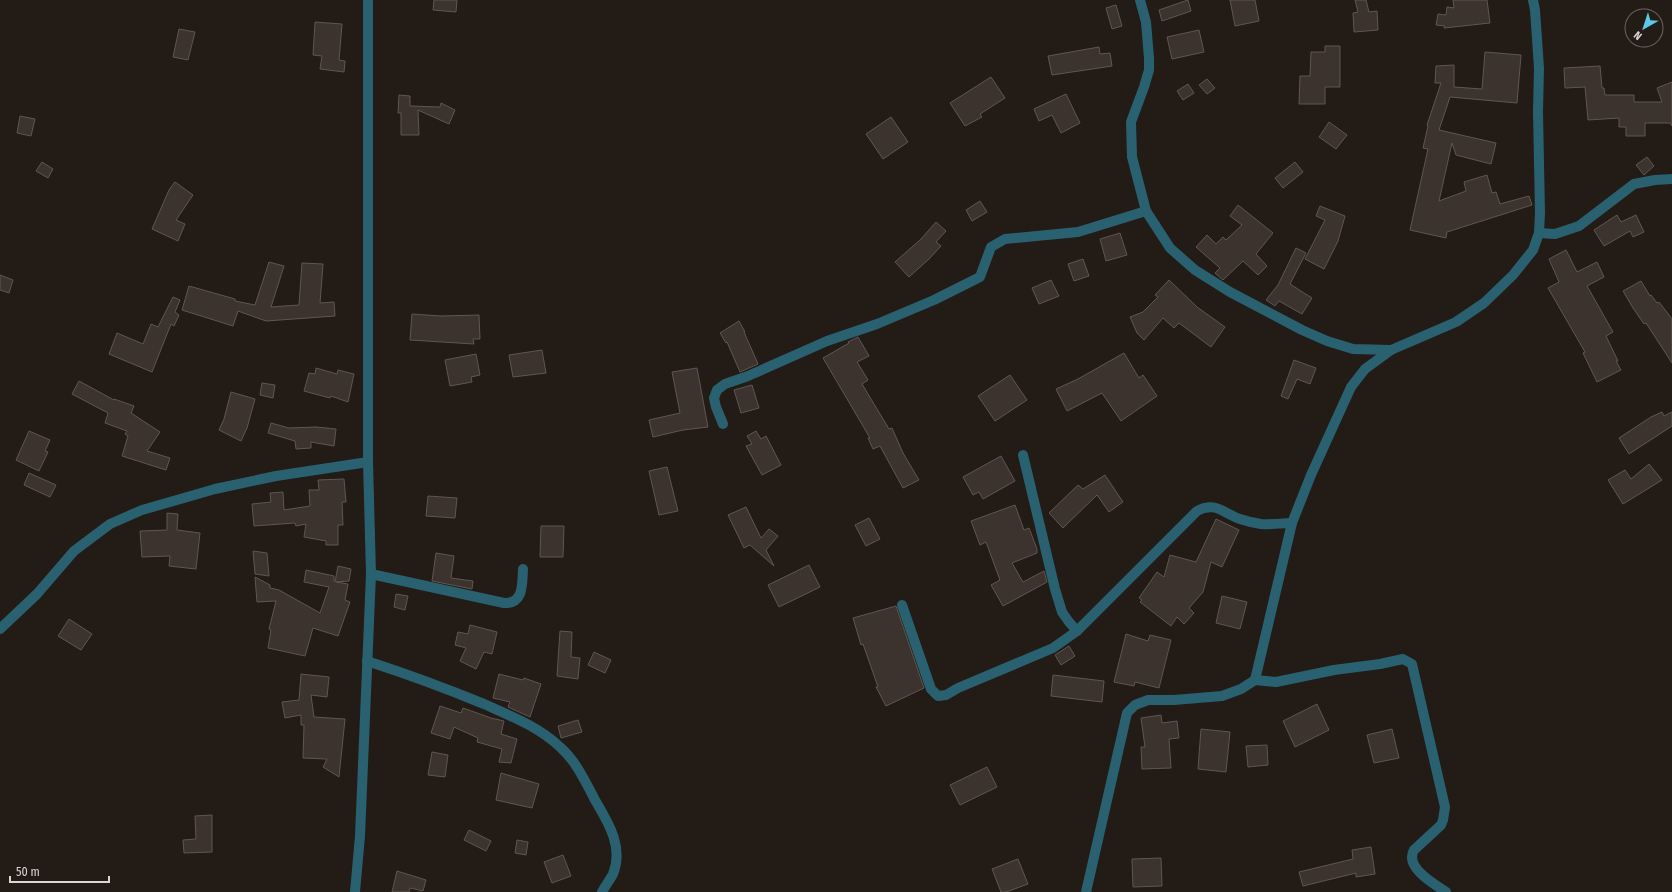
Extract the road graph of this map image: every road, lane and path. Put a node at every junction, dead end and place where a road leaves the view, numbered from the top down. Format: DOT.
graph roads {
  1 [pos="368,0"];
  2 [pos="1140,0"];
  3 [pos="1533,0"];
  4 [pos="1672,179"];
  5 [pos="1146,211"];
  6 [pos="1539,233"];
  7 [pos="1391,350"];
  8 [pos="723,424"];
  9 [pos="1023,455"];
  10 [pos="368,462"];
  11 [pos="1292,523"];
  12 [pos="523,569"];
  13 [pos="371,574"];
  14 [pos="902,606"];
  15 [pos="0,629"];
  16 [pos="1077,631"];
  17 [pos="367,661"];
  18 [pos="1255,680"];
  19 [pos="355,892"];
  20 [pos="602,892"];
  21 [pos="1086,892"];
  22 [pos="1446,892"];
  1 -- 10 [label="street"];
  2 -- 5 [label="street"];
  3 -- 6 [label="street"];
  4 -- 6 [label="street"];
  5 -- 7 [label="street"];
  5 -- 8 [label="street"];
  6 -- 7 [label="street"];
  7 -- 11 [label="street"];
  9 -- 16 [label="street"];
  10 -- 13 [label="street"];
  10 -- 15 [label="street"];
  11 -- 16 [label="street"];
  11 -- 18 [label="street"];
  12 -- 13 [label="street"];
  13 -- 17 [label="street"];
  14 -- 16 [label="street"];
  17 -- 19 [label="street"];
  17 -- 20 [label="street"];
  18 -- 21 [label="street"];
  18 -- 22 [label="street"];
}
